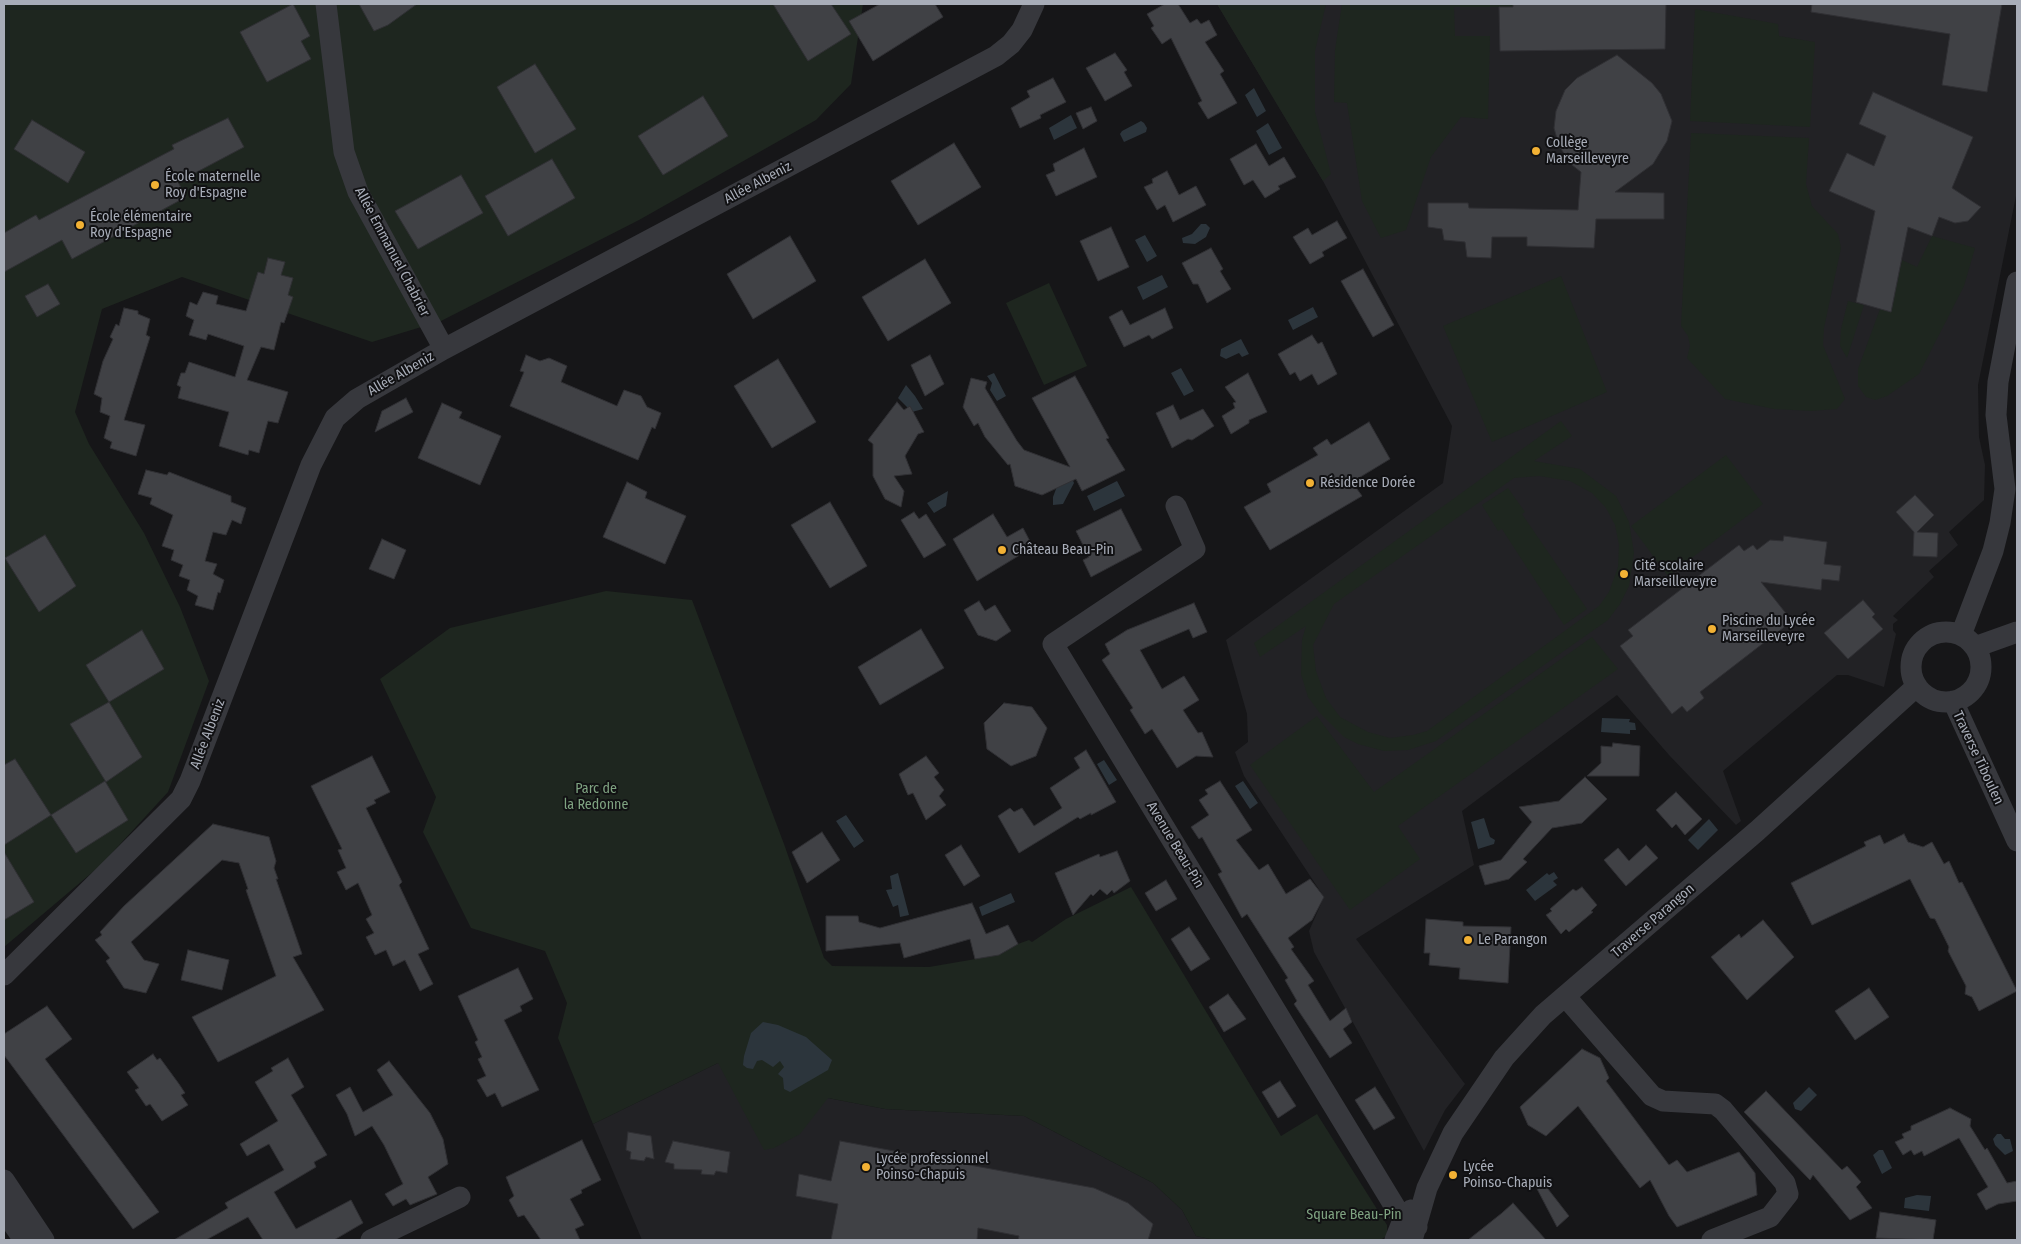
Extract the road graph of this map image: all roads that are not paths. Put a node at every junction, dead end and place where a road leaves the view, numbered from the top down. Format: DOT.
graph roads {
  1 [pos="326,4"];
  2 [pos="1034,4"];
  3 [pos="2017,282"];
  4 [pos="444,349"];
  5 [pos="1176,506"];
  6 [pos="2017,632"];
  7 [pos="2017,642"];
  8 [pos="1972,648"];
  9 [pos="1917,686"];
  10 [pos="1953,702"];
  11 [pos="2017,840"];
  12 [pos="4,975"];
  13 [pos="1566,996"];
  14 [pos="4,1180"];
  15 [pos="460,1197"];
  16 [pos="4,1211"];
  17 [pos="1410,1229"];
  18 [pos="24,1240"];
  19 [pos="44,1240"];
  20 [pos="371,1240"];
  21 [pos="1395,1240"];
  22 [pos="1712,1240"];
  1 -- 4 [label="street, Allée Emmanuel Chabrier"];
  2 -- 4 [label="street, Allée Albeniz"];
  3 -- 8 [label="street"];
  4 -- 12 [label="street, Allée Albeniz"];
  5 -- 17 [label="street, Avenue Beau-Pin"];
  6 -- 8 [label="street"];
  7 -- 8 [label="street"];
  8 -- 9 [label="street"];
  8 -- 10 [label="street"];
  9 -- 10 [label="street"];
  9 -- 13 [label="street, Traverse Parangon"];
  10 -- 11 [label="street, Traverse Tiboulen"];
  13 -- 17 [label="street, Traverse Parangon"];
  13 -- 22 [label="street"];
  14 -- 19 [label="street"];
  15 -- 20 [label="street"];
  16 -- 18 [label="street"];
  17 -- 21 [label="street, Traverse Parangon"];
}
